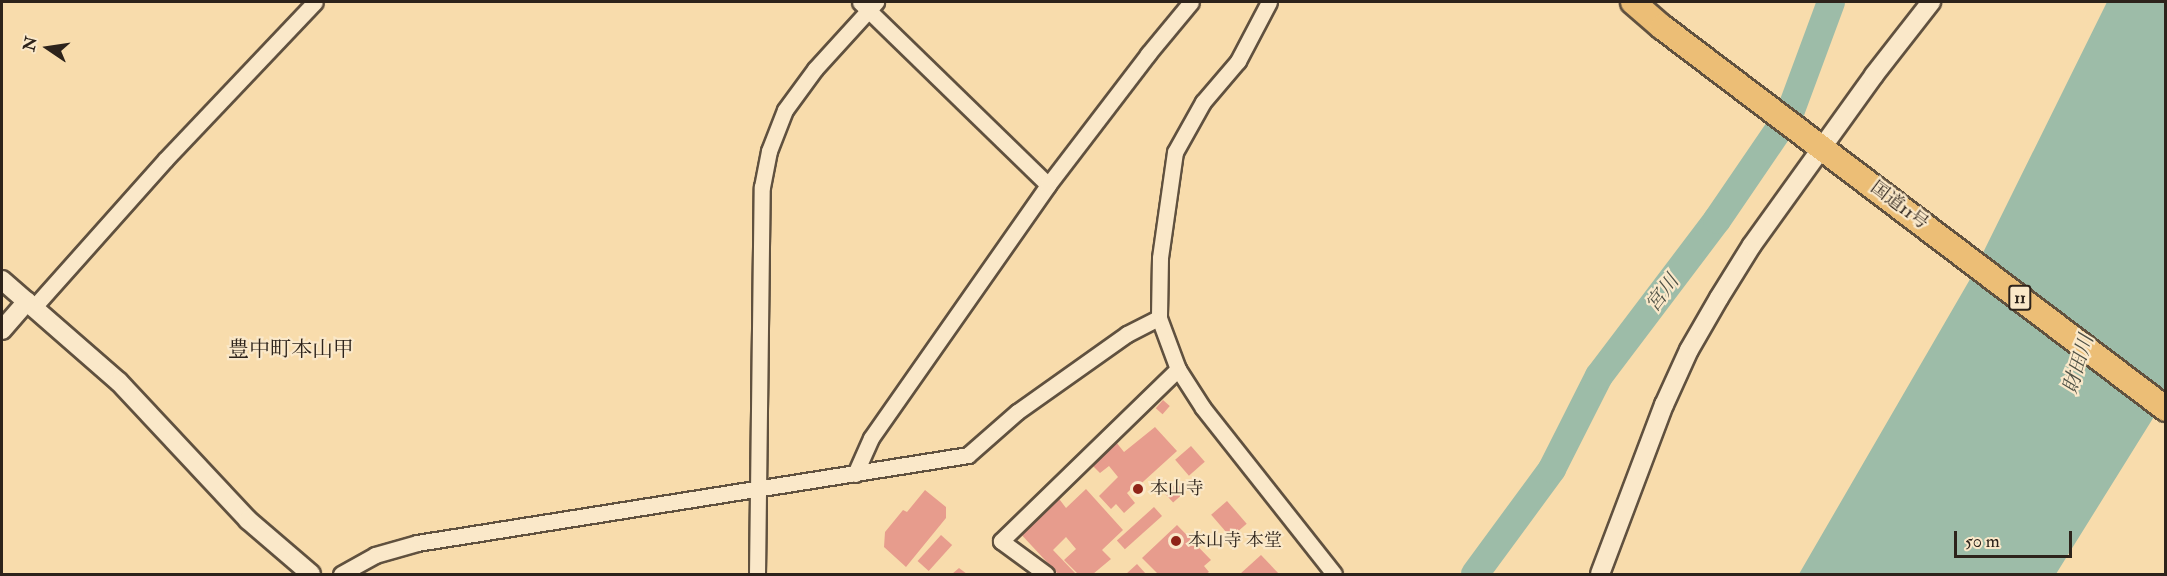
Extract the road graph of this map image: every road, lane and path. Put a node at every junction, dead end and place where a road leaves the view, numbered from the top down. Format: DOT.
graph roads {
  1 [pos="315,2"];
  2 [pos="1191,2"];
  3 [pos="1269,2"];
  4 [pos="1633,2"];
  5 [pos="1931,2"];
  6 [pos="868,4"];
  7 [pos="1818,145"];
  8 [pos="1048,185"];
  9 [pos="2,280"];
  10 [pos="31,304"];
  11 [pos="1160,318"];
  12 [pos="2,330"];
  13 [pos="1178,369"];
  14 [pos="2166,409"];
  15 [pos="855,474"];
  16 [pos="759,487"];
  17 [pos="312,574"];
  18 [pos="341,574"];
  19 [pos="757,574"];
  20 [pos="1046,574"];
  21 [pos="1334,574"];
  22 [pos="1600,574"];
  1 -- 10 [label="street"];
  2 -- 8 [label="street"];
  3 -- 11 [label="street"];
  4 -- 7 [label="highway, 国道11号 / 11"];
  5 -- 7 [label="street"];
  6 -- 8 [label="street"];
  6 -- 16 [label="street"];
  7 -- 14 [label="highway, 国道11号 / 11"];
  7 -- 22 [label="street"];
  8 -- 15 [label="street"];
  9 -- 10 [label="street"];
  10 -- 12 [label="street"];
  10 -- 17 [label="street"];
  11 -- 13 [label="street"];
  11 -- 15 [label="street"];
  13 -- 20 [label="street"];
  13 -- 21 [label="street"];
  15 -- 16 [label="street"];
  16 -- 18 [label="street"];
  16 -- 19 [label="street"];
}
